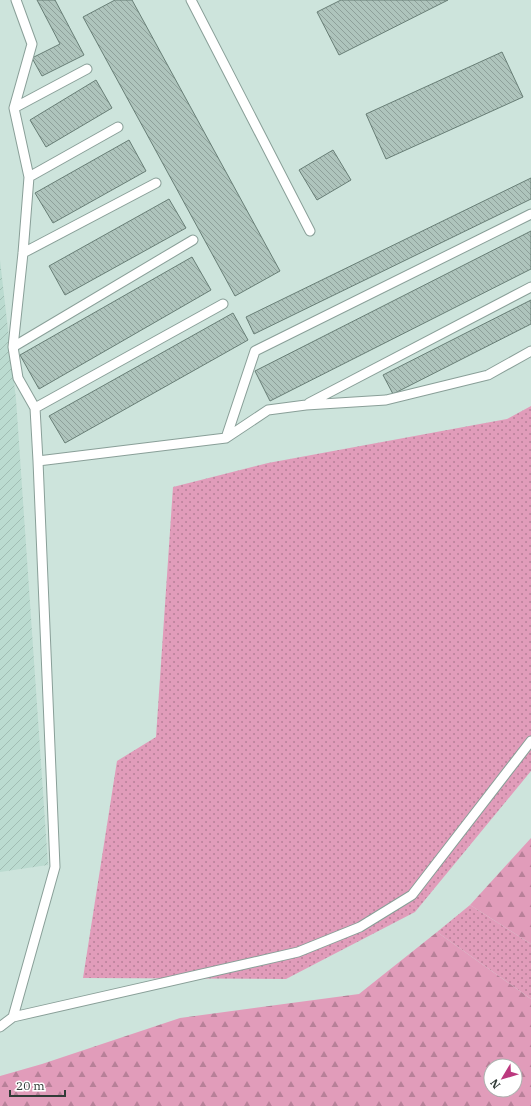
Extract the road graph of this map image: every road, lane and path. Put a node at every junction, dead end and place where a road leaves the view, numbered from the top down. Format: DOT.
graph roads {
  1 [pos="16,0"];
  2 [pos="191,0"];
  3 [pos="87,69"];
  4 [pos="14,108"];
  5 [pos="118,127"];
  6 [pos="29,177"];
  7 [pos="156,183"];
  8 [pos="531,214"];
  9 [pos="310,231"];
  10 [pos="193,240"];
  11 [pos="23,253"];
  12 [pos="531,287"];
  13 [pos="224,304"];
  14 [pos="13,347"];
  15 [pos="531,351"];
  16 [pos="306,405"];
  17 [pos="34,408"];
  18 [pos="226,438"];
  19 [pos="38,461"];
  20 [pos="531,741"];
  21 [pos="12,1017"];
  22 [pos="0,1027"];
  1 -- 4 [label="lane"];
  2 -- 9 [label="lane"];
  3 -- 4 [label="lane"];
  4 -- 6 [label="lane"];
  5 -- 6 [label="lane"];
  6 -- 11 [label="lane"];
  7 -- 11 [label="lane"];
  8 -- 18 [label="lane"];
  10 -- 14 [label="lane"];
  11 -- 14 [label="lane"];
  12 -- 16 [label="lane"];
  13 -- 17 [label="lane"];
  14 -- 17 [label="lane"];
  15 -- 16 [label="lane"];
  16 -- 18 [label="lane"];
  17 -- 19 [label="lane"];
  18 -- 19 [label="lane"];
  19 -- 21 [label="lane"];
  20 -- 21 [label="lane"];
  21 -- 22 [label="lane"];
}
